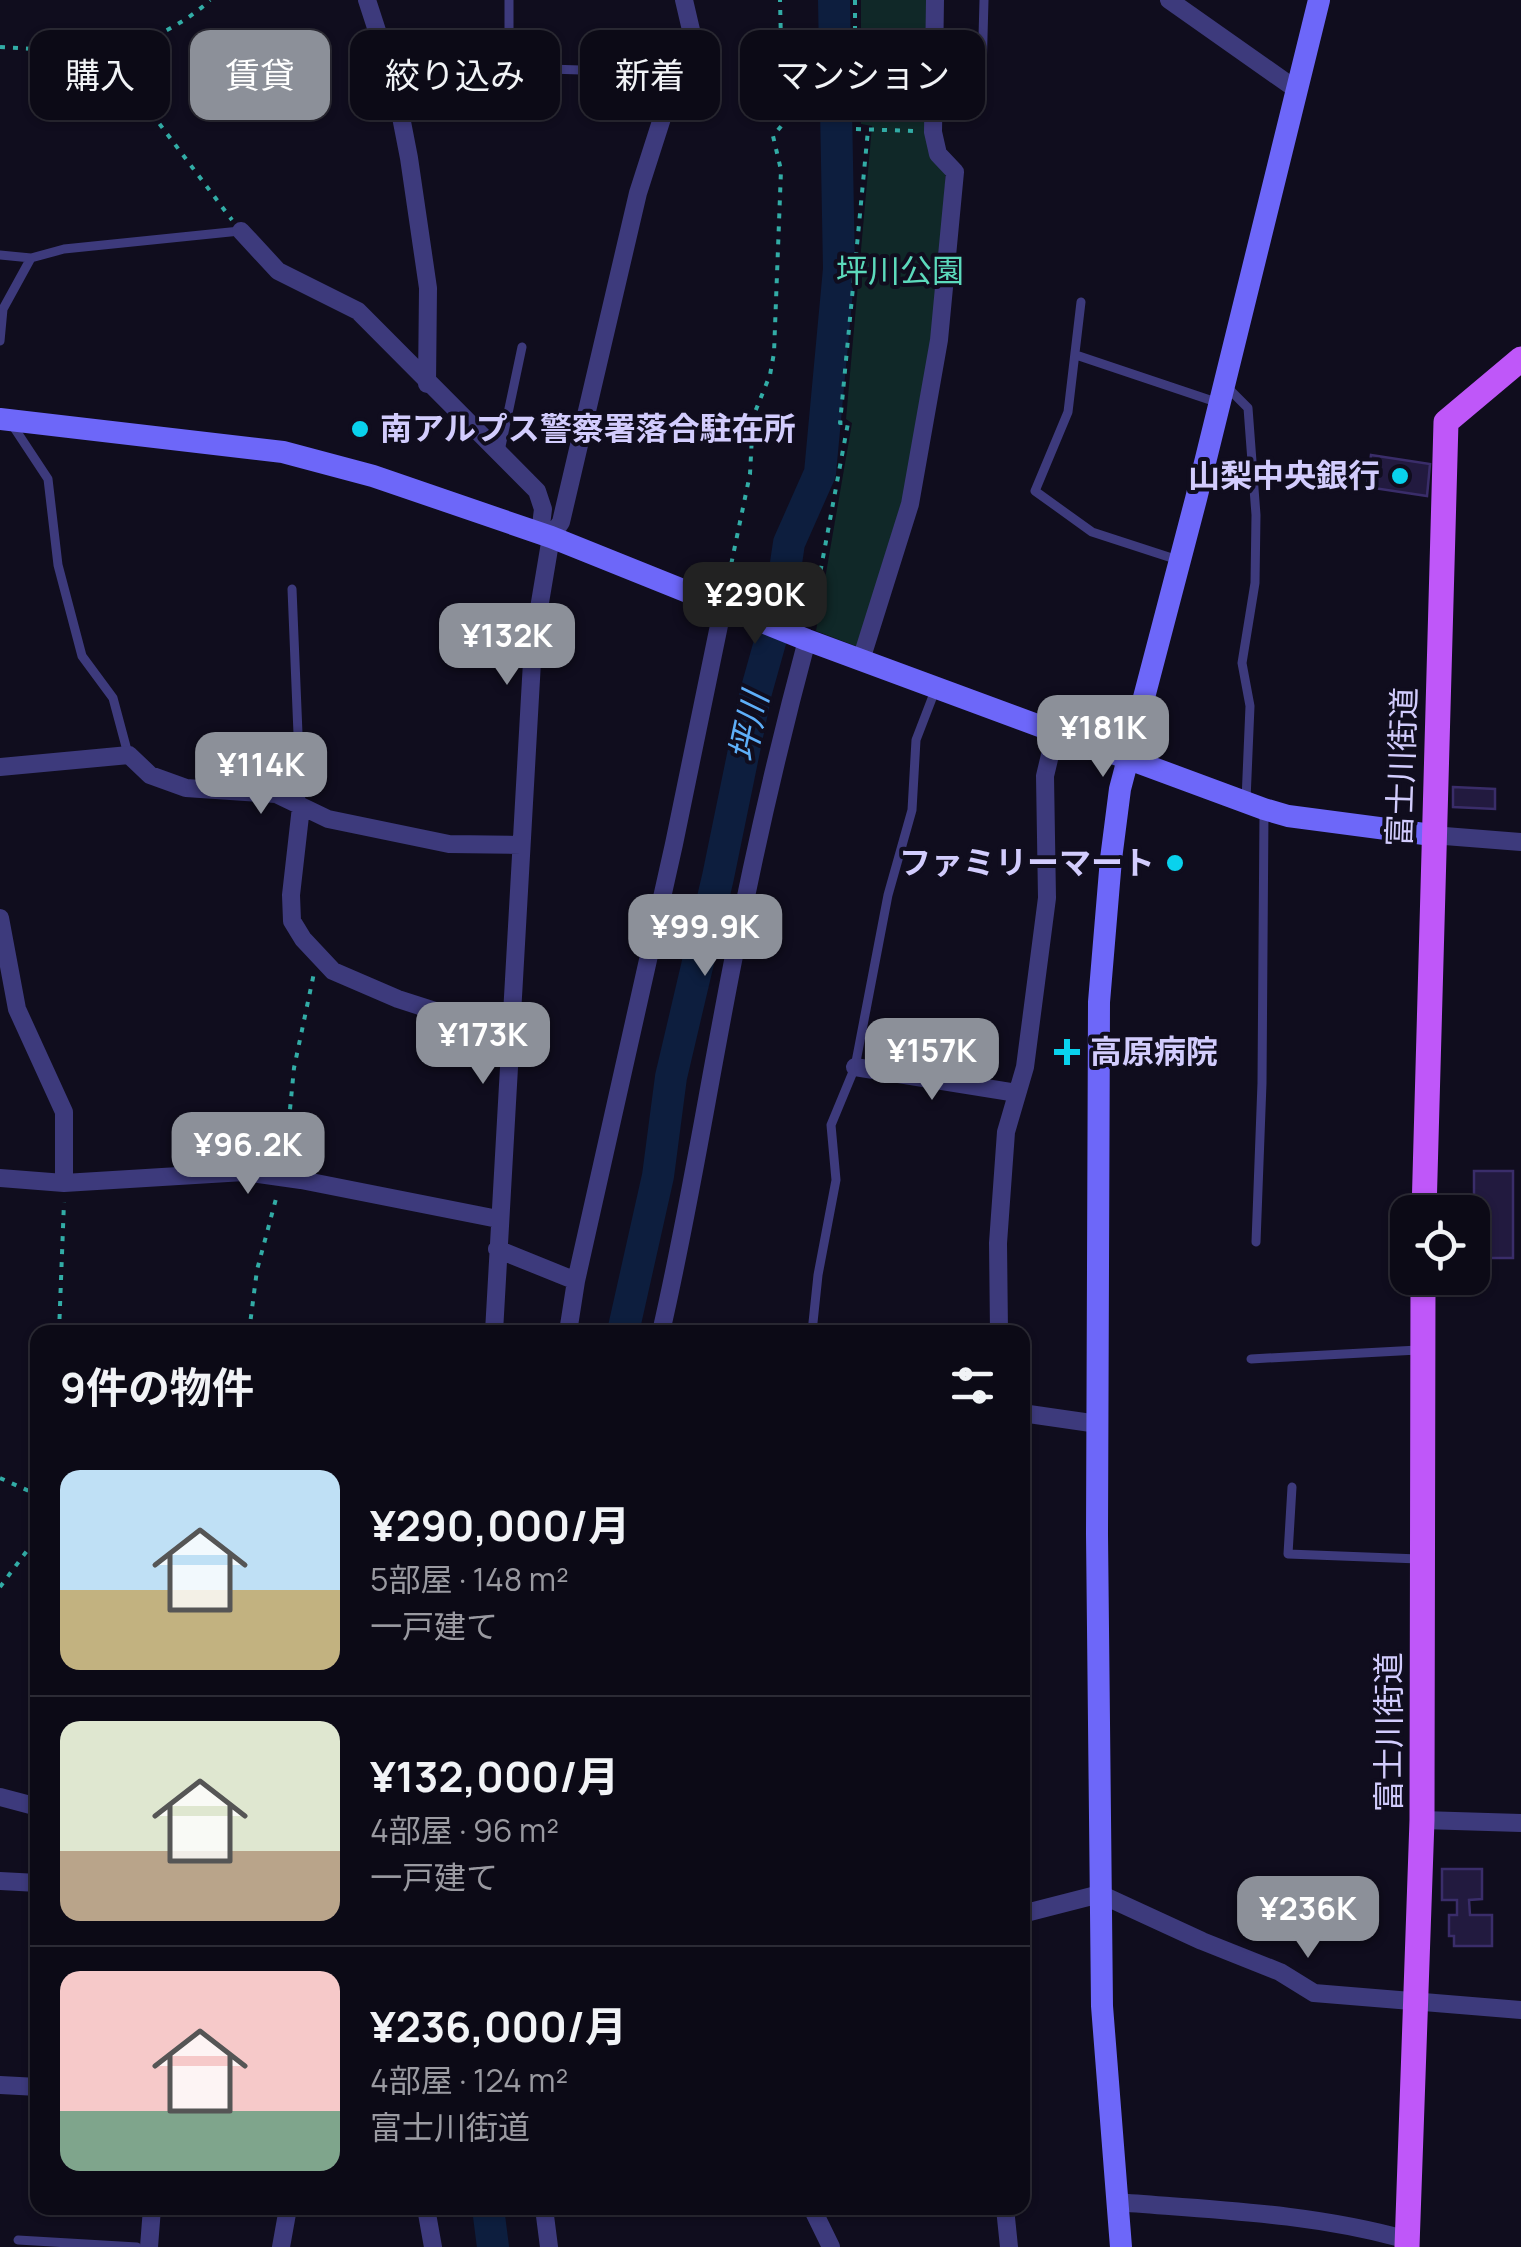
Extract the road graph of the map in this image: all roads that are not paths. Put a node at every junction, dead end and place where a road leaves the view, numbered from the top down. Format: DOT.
graph roads {
  1 [pos="368,0"];
  2 [pos="509,0"];
  3 [pos="684,0"];
  4 [pos="935,0"];
  5 [pos="984,0"];
  6 [pos="1169,0"];
  7 [pos="1320,0"];
  8 [pos="690,30"];
  9 [pos="934,30"];
  10 [pos="983,30"];
  11 [pos="580,70"];
  12 [pos="1297,90"];
  13 [pos="661,120"];
  14 [pos="932,120"];
  15 [pos="241,231"];
  16 [pos="0,255"];
  17 [pos="31,258"];
  18 [pos="1081,302"];
  19 [pos="0,342"];
  20 [pos="522,348"];
  21 [pos="1076,355"];
  22 [pos="1521,359"];
  23 [pos="427,384"];
  24 [pos="1222,393"];
  25 [pos="4,419"];
  26 [pos="499,453"];
  27 [pos="546,536"];
  28 [pos="1180,561"];
  29 [pos="292,589"];
  30 [pos="727,608"];
  31 [pos="802,638"];
  32 [pos="861,660"];
  33 [pos="936,688"];
  34 [pos="1055,734"];
  35 [pos="128,756"];
  36 [pos="1129,761"];
  37 [pos="0,767"];
  38 [pos="1255,804"];
  39 [pos="301,808"];
  40 [pos="1432,835"];
  41 [pos="1521,842"];
  42 [pos="522,844"];
  43 [pos="0,918"];
  44 [pos="510,1034"];
  45 [pos="855,1066"];
  46 [pos="1017,1093"];
  47 [pos="0,1178"];
  48 [pos="64,1183"];
  49 [pos="1424,1195"];
  50 [pos="498,1219"];
  51 [pos="1256,1242"];
  52 [pos="497,1249"];
  53 [pos="576,1281"];
  54 [pos="1424,1295"];
  55 [pos="494,1325"];
  56 [pos="569,1325"];
  57 [pos="664,1325"];
  58 [pos="813,1325"];
  59 [pos="998,1325"];
  60 [pos="1423,1350"];
  61 [pos="1251,1359"];
  62 [pos="1030,1414"];
  63 [pos="1098,1424"];
  64 [pos="1292,1487"];
  65 [pos="1422,1559"];
  66 [pos="0,1797"];
  67 [pos="30,1805"];
  68 [pos="1422,1820"];
  69 [pos="1521,1823"];
  70 [pos="0,1881"];
  71 [pos="30,1883"];
  72 [pos="1100,1894"];
  73 [pos="1030,1912"];
  74 [pos="1417,2002"];
  75 [pos="1521,2010"];
  76 [pos="0,2085"];
  77 [pos="30,2087"];
  78 [pos="1116,2202"];
  79 [pos="151,2215"];
  80 [pos="287,2215"];
  81 [pos="427,2215"];
  82 [pos="545,2215"];
  83 [pos="815,2215"];
  84 [pos="1006,2215"];
  85 [pos="18,2240"];
  86 [pos="1407,2243"];
  87 [pos="137,2247"];
  88 [pos="149,2247"];
  89 [pos="281,2247"];
  90 [pos="433,2247"];
  91 [pos="548,2247"];
  92 [pos="830,2247"];
  93 [pos="1009,2247"];
  94 [pos="1121,2247"];
  1 -- 23 [label="street"];
  2 -- 11 [label="lane"];
  3 -- 8 [label="street"];
  4 -- 9 [label="street"];
  5 -- 10 [label="lane"];
  6 -- 12 [label="street"];
  7 -- 12 [label="street"];
  12 -- 24 [label="street"];
  13 -- 27 [label="street"];
  14 -- 32 [label="street"];
  15 -- 17 [label="lane"];
  15 -- 23 [label="street"];
  16 -- 17 [label="lane"];
  17 -- 19 [label="lane"];
  18 -- 21 [label="lane"];
  20 -- 26 [label="lane"];
  21 -- 24 [label="lane"];
  21 -- 28 [label="lane"];
  22 -- 40 [label="main road, 富士川街道"];
  23 -- 26 [label="street"];
  24 -- 28 [label="street"];
  24 -- 38 [label="lane"];
  25 -- 27 [label="street"];
  25 -- 35 [label="lane"];
  26 -- 27 [label="street"];
  27 -- 30 [label="street"];
  27 -- 42 [label="street"];
  28 -- 36 [label="street"];
  29 -- 39 [label="lane"];
  30 -- 31 [label="street"];
  30 -- 53 [label="street"];
  31 -- 32 [label="street"];
  31 -- 57 [label="street"];
  32 -- 33 [label="street"];
  33 -- 34 [label="street"];
  33 -- 45 [label="lane"];
  34 -- 36 [label="street"];
  34 -- 46 [label="street"];
  35 -- 37 [label="street"];
  35 -- 39 [label="street"];
  36 -- 38 [label="street"];
  36 -- 63 [label="street"];
  38 -- 40 [label="street"];
  38 -- 51 [label="lane"];
  39 -- 42 [label="street"];
  39 -- 44 [label="street"];
  40 -- 41 [label="street"];
  40 -- 49 [label="main road, 富士川街道"];
  42 -- 44 [label="street"];
  43 -- 48 [label="street"];
  44 -- 50 [label="street"];
  45 -- 46 [label="street"];
  45 -- 58 [label="lane"];
  46 -- 59 [label="street"];
  47 -- 48 [label="street"];
  48 -- 50 [label="street"];
  50 -- 52 [label="street"];
  52 -- 53 [label="street"];
  52 -- 55 [label="street"];
  53 -- 56 [label="street"];
  54 -- 60 [label="main road, 富士川街道"];
  60 -- 61 [label="lane"];
  60 -- 65 [label="main road, 富士川街道"];
  62 -- 63 [label="street"];
  63 -- 72 [label="street"];
  64 -- 65 [label="lane"];
  65 -- 68 [label="main road, 富士川街道"];
  66 -- 67 [label="street"];
  68 -- 69 [label="street"];
  68 -- 74 [label="main road, 富士川街道"];
  70 -- 71 [label="street"];
  72 -- 73 [label="street"];
  72 -- 74 [label="street"];
  72 -- 78 [label="street"];
  74 -- 75 [label="street"];
  74 -- 86 [label="main road, 富士川街道"];
  76 -- 77 [label="street"];
  78 -- 86 [label="street"];
  78 -- 94 [label="street"];
  79 -- 88 [label="street"];
  80 -- 89 [label="street"];
  81 -- 90 [label="street"];
  82 -- 91 [label="street"];
  83 -- 92 [label="street"];
  84 -- 93 [label="street"];
  85 -- 87 [label="lane"];
}
